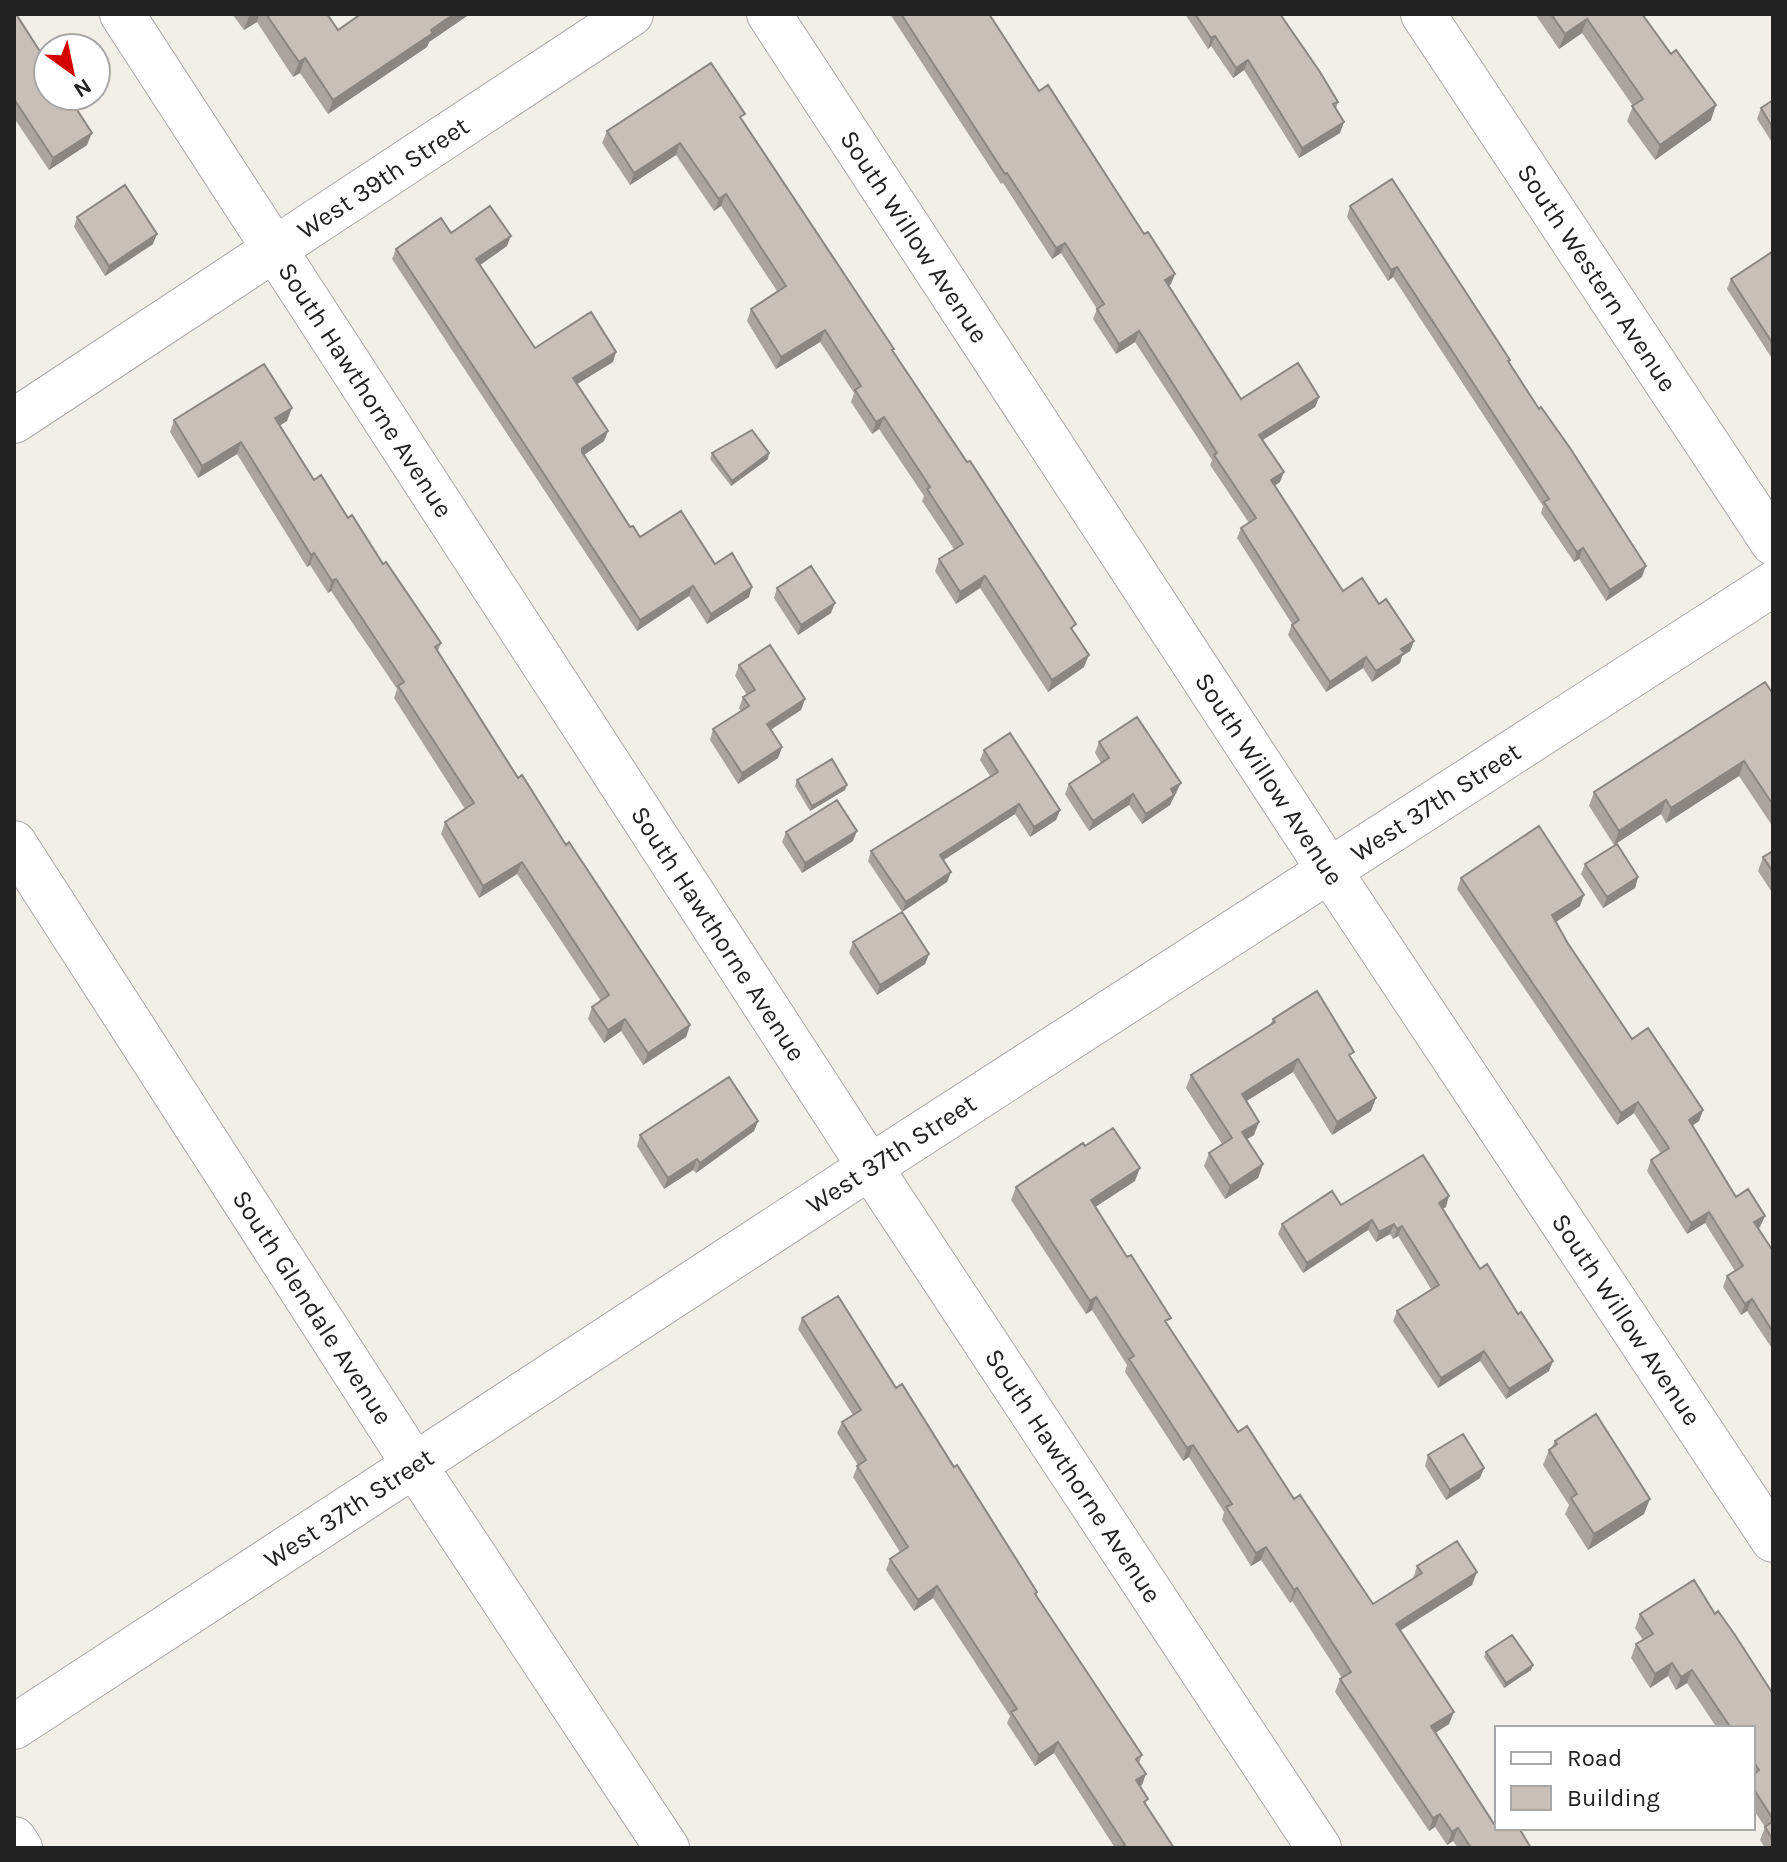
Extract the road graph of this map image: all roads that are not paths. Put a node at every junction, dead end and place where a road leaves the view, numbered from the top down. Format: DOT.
graph roads {
  1 [pos="122,14"];
  2 [pos="631,14"];
  3 [pos="769,14"];
  4 [pos="1423,14"];
  5 [pos="275,249"];
  6 [pos="14,421"];
  7 [pos="1773,543"];
  8 [pos="1773,584"];
  9 [pos="14,843"];
  10 [pos="1329,870"];
  11 [pos="870,1167"];
  12 [pos="415,1466"];
  13 [pos="1773,1540"];
  14 [pos="14,1727"];
  15 [pos="14,1839"];
  16 [pos="20,1848"];
  17 [pos="667,1848"];
  18 [pos="1319,1848"];
  1 -- 5 [label="street, South Hawthorne Avenue"];
  2 -- 5 [label="street, West 39th Street"];
  3 -- 10 [label="street, South Willow Avenue"];
  4 -- 7 [label="street, South Western Avenue"];
  5 -- 6 [label="street, West 39th Street"];
  5 -- 11 [label="street, South Hawthorne Avenue"];
  8 -- 10 [label="street, West 37th Street"];
  9 -- 12 [label="street, South Glendale Avenue"];
  10 -- 11 [label="street, West 37th Street"];
  10 -- 13 [label="street, South Willow Avenue"];
  11 -- 12 [label="street, West 37th Street"];
  11 -- 18 [label="street, South Hawthorne Avenue"];
  12 -- 14 [label="street, West 37th Street"];
  12 -- 17 [label="street, South Glendale Avenue"];
  15 -- 16 [label="street"];
}
